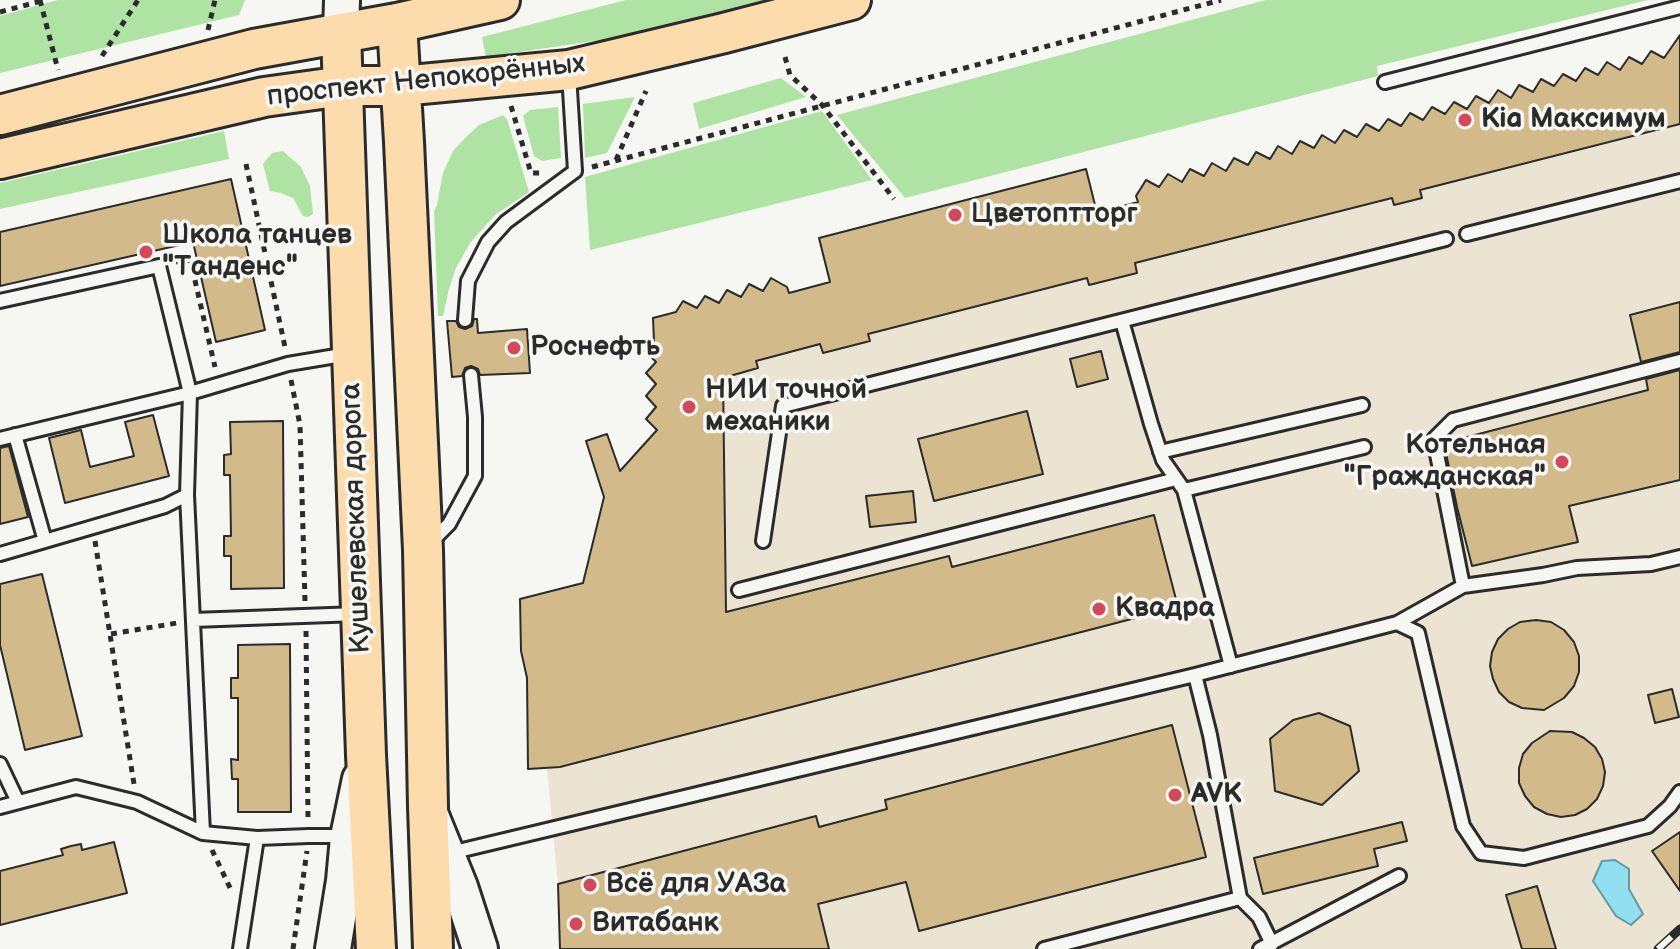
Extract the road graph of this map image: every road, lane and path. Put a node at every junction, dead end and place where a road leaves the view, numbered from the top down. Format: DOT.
graph roads {
  1 [pos="42,0"];
  2 [pos="138,0"];
  3 [pos="215,0"];
  4 [pos="500,0"];
  5 [pos="851,0"];
  6 [pos="1221,0"];
  7 [pos="1680,7"];
  8 [pos="0,12"];
  9 [pos="396,12"];
  10 [pos="341,16"];
  11 [pos="207,34"];
  12 [pos="785,57"];
  13 [pos="98,62"];
  14 [pos="569,70"];
  15 [pos="59,71"];
  16 [pos="1385,82"];
  17 [pos="343,86"];
  18 [pos="401,86"];
  19 [pos="646,91"];
  20 [pos="822,105"];
  21 [pos="511,106"];
  22 [pos="0,115"];
  23 [pos="0,159"];
  24 [pos="615,161"];
  25 [pos="246,164"];
  26 [pos="575,171"];
  27 [pos="1680,181"];
  28 [pos="894,199"];
  29 [pos="1467,234"];
  30 [pos="1446,239"];
  31 [pos="159,266"];
  32 [pos="0,301"];
  33 [pos="465,320"];
  34 [pos="1122,321"];
  35 [pos="351,353"];
  36 [pos="1680,361"];
  37 [pos="288,364"];
  38 [pos="471,375"];
  39 [pos="218,384"];
  40 [pos="190,393"];
  41 [pos="1362,405"];
  42 [pos="15,435"];
  43 [pos="0,439"];
  44 [pos="1364,447"];
  45 [pos="1160,452"];
  46 [pos="1176,479"];
  47 [pos="1184,490"];
  48 [pos="187,495"];
  49 [pos="92,529"];
  50 [pos="45,541"];
  51 [pos="763,541"];
  52 [pos="423,550"];
  53 [pos="0,554"];
  54 [pos="1680,557"];
  55 [pos="1463,586"];
  56 [pos="739,590"];
  57 [pos="360,614"];
  58 [pos="306,616"];
  59 [pos="193,620"];
  60 [pos="1397,623"];
  61 [pos="111,634"];
  62 [pos="1231,666"];
  63 [pos="1195,675"];
  64 [pos="366,755"];
  65 [pos="0,764"];
  66 [pos="1680,792"];
  67 [pos="18,802"];
  68 [pos="137,802"];
  69 [pos="0,807"];
  70 [pos="428,807"];
  71 [pos="203,833"];
  72 [pos="309,836"];
  73 [pos="348,837"];
  74 [pos="257,838"];
  75 [pos="447,853"];
  76 [pos="1399,876"];
  77 [pos="1240,898"];
  78 [pos="244,918"];
  79 [pos="1266,946"];
  80 [pos="240,949"];
  81 [pos="293,949"];
  82 [pos="333,949"];
  83 [pos="376,949"];
  84 [pos="433,949"];
  85 [pos="480,949"];
  86 [pos="1044,949"];
  1 -- 8 [label="path"];
  1 -- 15 [label="path"];
  2 -- 13 [label="path"];
  3 -- 11 [label="path"];
  4 -- 9 [label="main road, проспект Непокорённых"];
  5 -- 14 [label="main road, проспект Непокорённых"];
  6 -- 20 [label="path"];
  7 -- 16 [label="lane"];
  9 -- 10 [label="main road, проспект Непокорённых"];
  9 -- 18 [label="main road"];
  10 -- 17 [label="main road, Кушелевская дорога"];
  10 -- 22 [label="main road, проспект Непокорённых"];
  12 -- 20 [label="path"];
  14 -- 18 [label="main road, проспект Непокорённых"];
  14 -- 26 [label="lane"];
  17 -- 18 [label="main road, проспект Непокорённых"];
  17 -- 23 [label="main road, проспект Непокорённых"];
  17 -- 35 [label="main road, Кушелевская дорога"];
  18 -- 52 [label="main road"];
  19 -- 24 [label="path"];
  20 -- 24 [label="path"];
  20 -- 28 [label="path"];
  21 -- 26 [label="path"];
  24 -- 26 [label="path"];
  25 -- 37 [label="path"];
  26 -- 33 [label="lane"];
  27 -- 29 [label="lane"];
  30 -- 34 [label="lane"];
  31 -- 32 [label="lane"];
  31 -- 39 [label="path"];
  31 -- 40 [label="lane"];
  34 -- 45 [label="lane"];
  34 -- 51 [label="lane"];
  35 -- 37 [label="lane"];
  35 -- 57 [label="main road, Кушелевская дорога"];
  36 -- 55 [label="lane"];
  37 -- 39 [label="lane"];
  37 -- 58 [label="path"];
  38 -- 52 [label="lane"];
  39 -- 40 [label="lane"];
  40 -- 42 [label="lane"];
  40 -- 48 [label="lane"];
  41 -- 45 [label="lane"];
  42 -- 43 [label="lane"];
  42 -- 50 [label="lane"];
  44 -- 47 [label="lane"];
  45 -- 46 [label="lane"];
  46 -- 47 [label="lane"];
  46 -- 56 [label="lane"];
  47 -- 62 [label="lane"];
  48 -- 49 [label="lane"];
  48 -- 59 [label="lane"];
  49 -- 50 [label="lane"];
  49 -- 61 [label="path"];
  50 -- 53 [label="lane"];
  52 -- 70 [label="main road"];
  54 -- 55 [label="lane"];
  55 -- 60 [label="lane"];
  57 -- 58 [label="lane"];
  57 -- 64 [label="main road, Кушелевская дорога"];
  58 -- 59 [label="lane"];
  58 -- 72 [label="path"];
  59 -- 61 [label="path"];
  59 -- 71 [label="lane"];
  60 -- 62 [label="lane"];
  60 -- 66 [label="lane"];
  61 -- 68 [label="path"];
  62 -- 63 [label="lane"];
  63 -- 75 [label="lane"];
  63 -- 77 [label="lane"];
  64 -- 73 [label="main road"];
  64 -- 83 [label="main road, Кушелевская дорога"];
  65 -- 67 [label="lane"];
  67 -- 68 [label="lane"];
  67 -- 69 [label="lane"];
  68 -- 71 [label="lane"];
  70 -- 75 [label="main road"];
  70 -- 84 [label="main road"];
  71 -- 74 [label="lane"];
  71 -- 78 [label="path"];
  72 -- 73 [label="lane"];
  72 -- 74 [label="lane"];
  72 -- 81 [label="path"];
  73 -- 82 [label="main road"];
  74 -- 78 [label="lane"];
  75 -- 85 [label="main road"];
  76 -- 79 [label="lane"];
  77 -- 79 [label="lane"];
  77 -- 86 [label="lane"];
  78 -- 80 [label="lane"];
}
